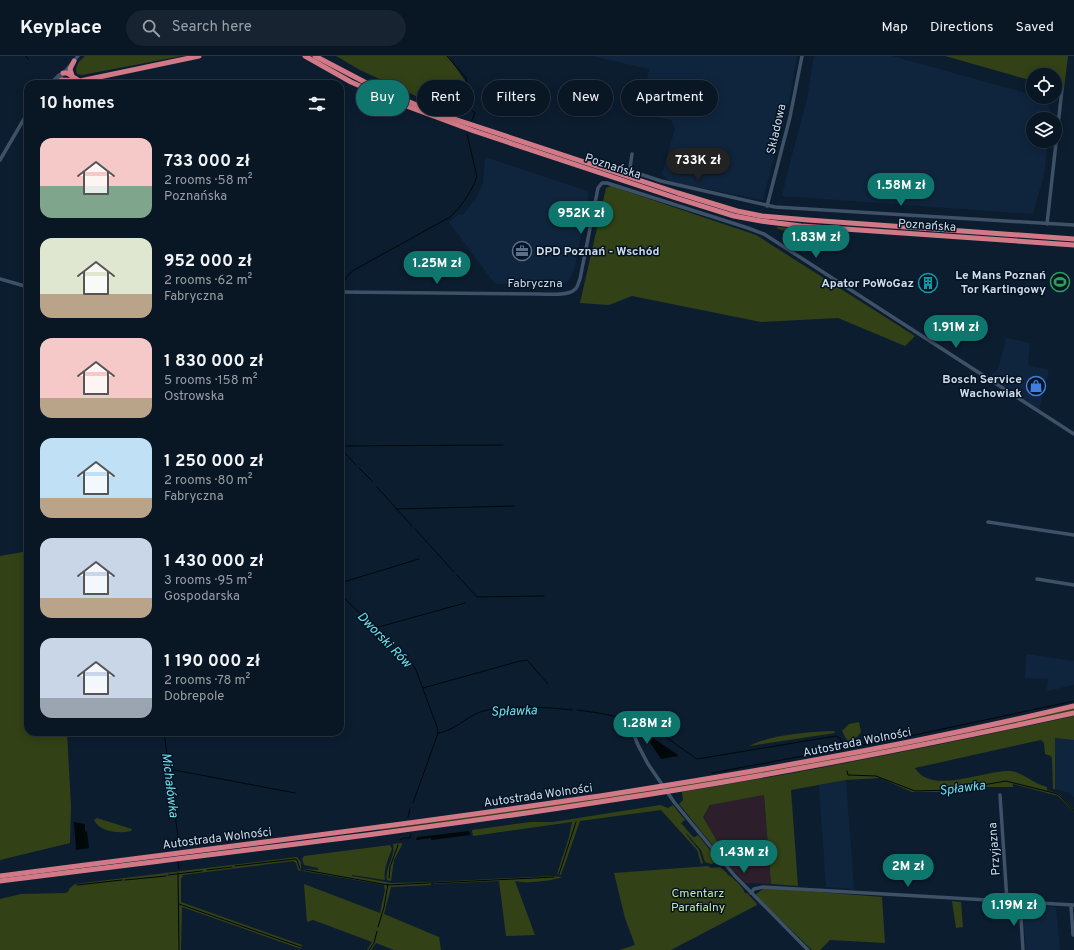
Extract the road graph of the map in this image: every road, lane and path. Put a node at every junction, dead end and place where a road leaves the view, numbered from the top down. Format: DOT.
graph roads {
  1 [pos="78,56"];
  2 [pos="197,56"];
  3 [pos="204,56"];
  4 [pos="304,56"];
  5 [pos="802,56"];
  6 [pos="316,58"];
  7 [pos="74,61"];
  8 [pos="63,73"];
  9 [pos="70,78"];
  10 [pos="54,80"];
  11 [pos="58,80"];
  12 [pos="61,80"];
  13 [pos="1060,104"];
  14 [pos="24,119"];
  15 [pos="632,154"];
  16 [pos="0,160"];
  17 [pos="767,206"];
  18 [pos="761,221"];
  19 [pos="1047,224"];
  20 [pos="1074,225"];
  21 [pos="774,228"];
  22 [pos="850,230"];
  23 [pos="834,233"];
  24 [pos="1074,239"];
  25 [pos="1074,245"];
  26 [pos="0,279"];
  27 [pos="24,286"];
  28 [pos="344,292"];
  29 [pos="1074,434"];
  30 [pos="988,522"];
  31 [pos="1074,535"];
  32 [pos="1037,579"];
  33 [pos="1074,585"];
  34 [pos="1074,706"];
  35 [pos="1074,713"];
  36 [pos="628,720"];
  37 [pos="1000,795"];
  38 [pos="183,855"];
  39 [pos="162,858"];
  40 [pos="0,876"];
  41 [pos="0,881"];
  42 [pos="751,893"];
  43 [pos="1007,901"];
  44 [pos="1020,902"];
  45 [pos="1072,905"];
  46 [pos="1073,935"];
  47 [pos="808,950"];
  48 [pos="1024,950"];
  1 -- 7 [label="street"];
  2 -- 3 [label="highway"];
  2 -- 9 [label="highway"];
  4 -- 6 [label="highway, Poznańska"];
  5 -- 17 [label="street, Składowa"];
  6 -- 18 [label="highway, Poznańska"];
  6 -- 24 [label="highway, Poznańska"];
  7 -- 8 [label="street"];
  7 -- 9 [label="highway"];
  8 -- 9 [label="highway"];
  8 -- 10 [label="street"];
  8 -- 11 [label="street"];
  9 -- 12 [label="highway"];
  13 -- 19 [label="street"];
  14 -- 16 [label="street"];
  15 -- 17 [label="street"];
  17 -- 19 [label="street"];
  18 -- 21 [label="highway"];
  18 -- 22 [label="highway, Poznańska"];
  19 -- 20 [label="street"];
  22 -- 23 [label="highway"];
  22 -- 25 [label="highway, Poznańska"];
  26 -- 27 [label="street"];
  28 -- 29 [label="street, Fabryczna"];
  30 -- 31 [label="street"];
  32 -- 33 [label="street"];
  34 -- 38 [label="highway, Autostrada Wolności"];
  35 -- 38 [label="highway, Autostrada Wolności"];
  36 -- 42 [label="street"];
  37 -- 43 [label="street, Przyjazna"];
  38 -- 39 [label="highway, Autostrada Wolności"];
  39 -- 40 [label="highway, Autostrada Wolności"];
  39 -- 41 [label="highway, Autostrada Wolności"];
  42 -- 43 [label="street"];
  42 -- 47 [label="street"];
  43 -- 44 [label="street"];
  44 -- 45 [label="street"];
  44 -- 48 [label="street"];
  45 -- 46 [label="street"];
}
